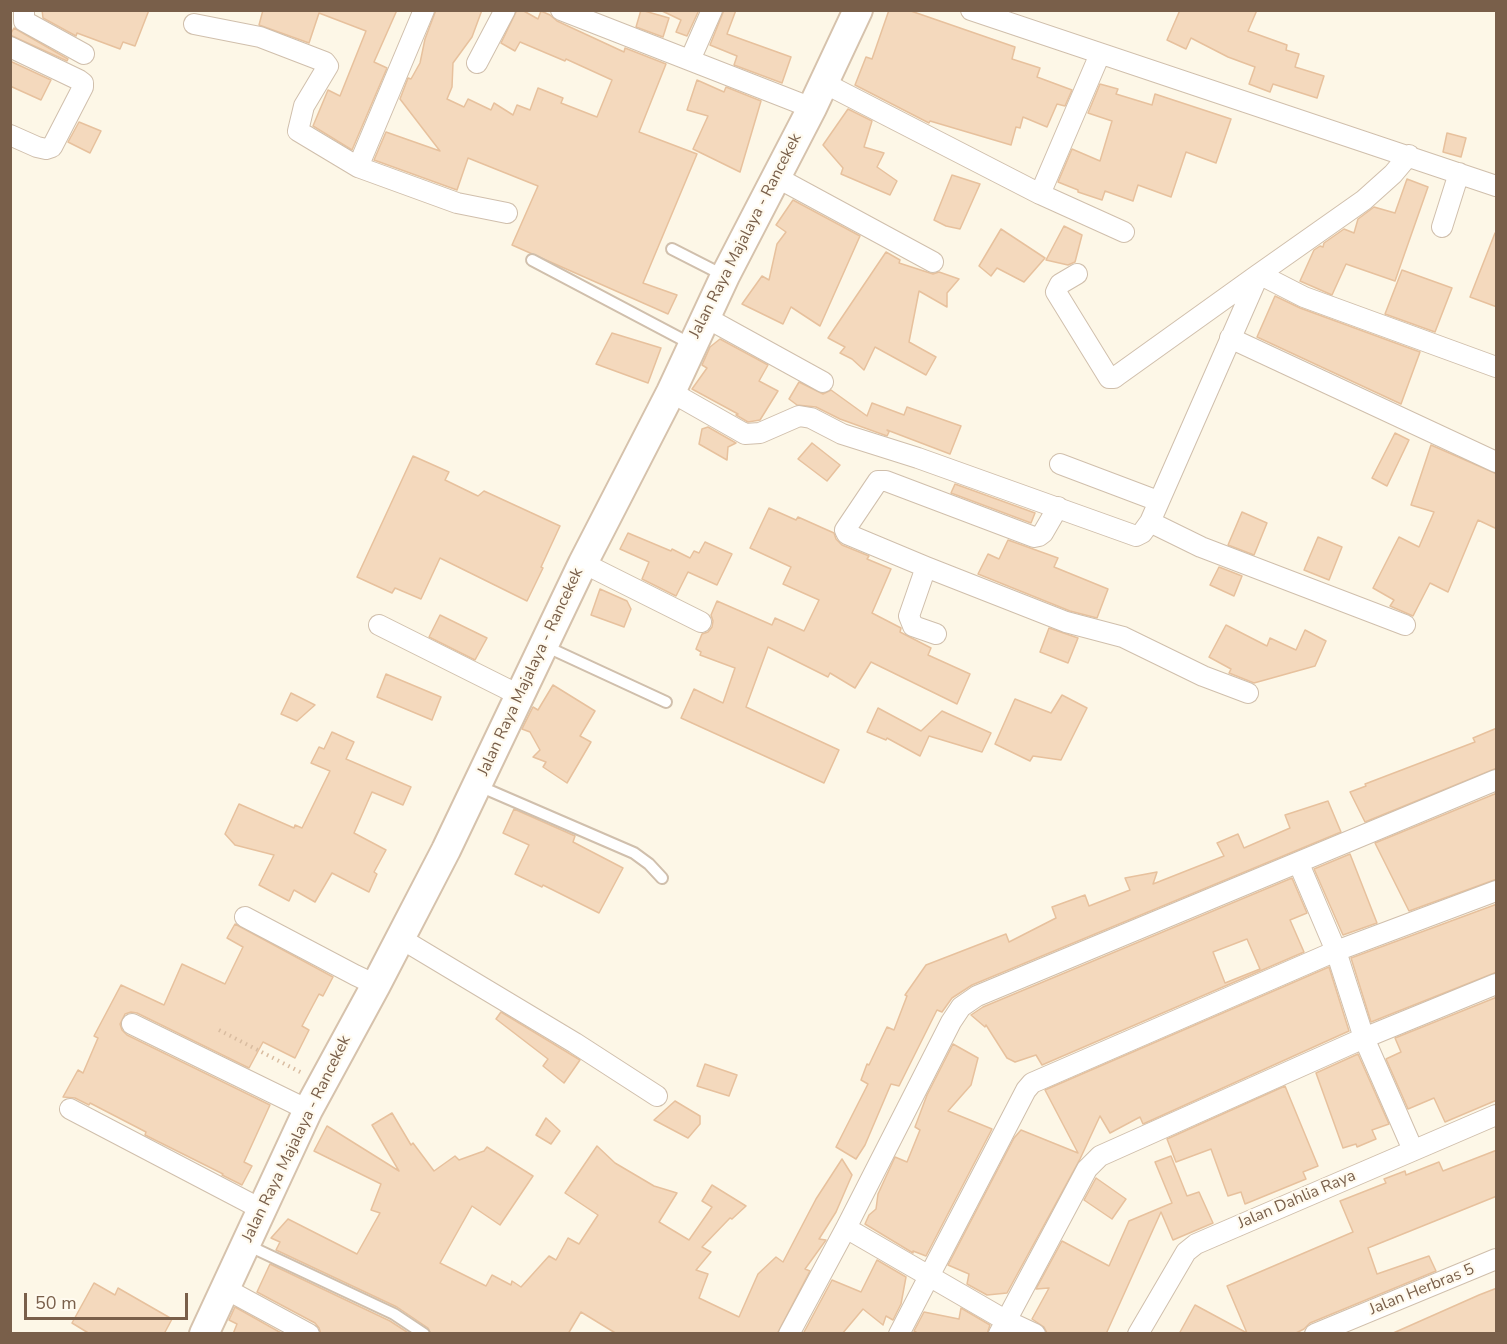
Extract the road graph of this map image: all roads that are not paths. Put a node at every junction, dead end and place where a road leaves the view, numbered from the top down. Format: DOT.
graph roads {
  1 [pos="24,10"];
  2 [pos="424,10"];
  3 [pos="505,10"];
  4 [pos="561,10"];
  5 [pos="712,10"];
  6 [pos="858,10"];
  7 [pos="971,10"];
  8 [pos="194,24"];
  9 [pos="10,47"];
  10 [pos="84,54"];
  11 [pos="1100,54"];
  12 [pos="690,60"];
  13 [pos="477,63"];
  14 [pos="824,83"];
  15 [pos="812,108"];
  16 [pos="10,135"];
  17 [pos="1409,155"];
  18 [pos="358,167"];
  19 [pos="1459,173"];
  20 [pos="776,177"];
  21 [pos="1497,186"];
  22 [pos="1040,194"];
  23 [pos="507,213"];
  24 [pos="1442,227"];
  25 [pos="1124,232"];
  26 [pos="672,249"];
  27 [pos="532,260"];
  28 [pos="933,262"];
  29 [pos="1259,273"];
  30 [pos="1077,274"];
  31 [pos="725,276"];
  32 [pos="705,317"];
  33 [pos="1230,338"];
  34 [pos="692,344"];
  35 [pos="1497,367"];
  36 [pos="823,382"];
  37 [pos="671,392"];
  38 [pos="1497,462"];
  39 [pos="1060,464"];
  40 [pos="1158,501"];
  41 [pos="1058,507"];
  42 [pos="1150,522"];
  43 [pos="583,562"];
  44 [pos="926,567"];
  45 [pos="701,622"];
  46 [pos="379,625"];
  47 [pos="1405,625"];
  48 [pos="936,634"];
  49 [pos="545,646"];
  50 [pos="1248,693"];
  51 [pos="521,696"];
  52 [pos="666,702"];
  53 [pos="1497,780"];
  54 [pos="478,785"];
  55 [pos="1299,864"];
  56 [pos="662,878"];
  57 [pos="1497,891"];
  58 [pos="245,917"];
  59 [pos="400,938"];
  60 [pos="1336,951"];
  61 [pos="1497,984"];
  62 [pos="376,985"];
  63 [pos="132,1024"];
  64 [pos="1364,1038"];
  65 [pos="657,1096"];
  66 [pos="70,1109"];
  67 [pos="308,1110"];
  68 [pos="1497,1115"];
  69 [pos="1413,1150"];
  70 [pos="261,1209"];
  71 [pos="846,1228"];
  72 [pos="245,1245"];
  73 [pos="1497,1259"];
  74 [pos="929,1275"];
  75 [pos="224,1288"];
  76 [pos="1002,1327"];
  77 [pos="204,1334"];
  78 [pos="309,1334"];
  79 [pos="424,1334"];
  80 [pos="789,1334"];
  81 [pos="900,1334"];
  82 [pos="1035,1334"];
  83 [pos="1138,1334"];
  84 [pos="1315,1334"];
  1 -- 10 [label="street"];
  2 -- 18 [label="street"];
  3 -- 13 [label="street"];
  4 -- 12 [label="street"];
  5 -- 12 [label="street"];
  6 -- 14 [label="main road, Jalan Raya Majalaya - Rancekek"];
  7 -- 11 [label="street"];
  8 -- 18 [label="street"];
  9 -- 16 [label="street"];
  11 -- 17 [label="street"];
  11 -- 22 [label="street"];
  12 -- 15 [label="street"];
  14 -- 15 [label="main road, Jalan Raya Majalaya - Rancekek"];
  14 -- 22 [label="street"];
  15 -- 20 [label="main road, Jalan Raya Majalaya - Rancekek"];
  17 -- 19 [label="street"];
  17 -- 29 [label="street"];
  18 -- 23 [label="street"];
  19 -- 21 [label="street"];
  19 -- 24 [label="street"];
  20 -- 28 [label="street"];
  20 -- 31 [label="main road, Jalan Raya Majalaya - Rancekek"];
  22 -- 25 [label="street"];
  26 -- 31 [label="lane"];
  27 -- 34 [label="lane"];
  29 -- 30 [label="street"];
  29 -- 33 [label="street"];
  29 -- 35 [label="street"];
  31 -- 32 [label="main road, Jalan Raya Majalaya - Rancekek"];
  32 -- 34 [label="main road, Jalan Raya Majalaya - Rancekek"];
  32 -- 36 [label="street"];
  33 -- 38 [label="street"];
  33 -- 40 [label="street"];
  34 -- 37 [label="main road, Jalan Raya Majalaya - Rancekek"];
  37 -- 41 [label="street"];
  37 -- 43 [label="main road, Jalan Raya Majalaya - Rancekek"];
  39 -- 40 [label="street"];
  40 -- 42 [label="street"];
  41 -- 42 [label="street"];
  41 -- 44 [label="street"];
  42 -- 47 [label="street"];
  43 -- 45 [label="street"];
  43 -- 49 [label="main road, Jalan Raya Majalaya - Rancekek"];
  44 -- 48 [label="street"];
  44 -- 50 [label="street"];
  46 -- 51 [label="street"];
  49 -- 51 [label="main road, Jalan Raya Majalaya - Rancekek"];
  49 -- 52 [label="lane"];
  51 -- 54 [label="main road, Jalan Raya Majalaya - Rancekek"];
  53 -- 55 [label="street"];
  54 -- 56 [label="lane"];
  54 -- 59 [label="main road, Jalan Raya Majalaya - Rancekek"];
  55 -- 60 [label="street"];
  55 -- 71 [label="street"];
  57 -- 60 [label="street"];
  58 -- 62 [label="street"];
  59 -- 62 [label="main road, Jalan Raya Majalaya - Rancekek"];
  59 -- 65 [label="street"];
  60 -- 64 [label="street"];
  60 -- 74 [label="street"];
  61 -- 64 [label="street"];
  62 -- 67 [label="main road, Jalan Raya Majalaya - Rancekek"];
  63 -- 67 [label="street"];
  64 -- 69 [label="street"];
  64 -- 76 [label="street"];
  66 -- 70 [label="street"];
  67 -- 70 [label="main road, Jalan Raya Majalaya - Rancekek"];
  68 -- 69 [label="street, Jalan Dahlia Raya"];
  69 -- 83 [label="street, Jalan Dahlia Raya"];
  70 -- 72 [label="main road, Jalan Raya Majalaya - Rancekek"];
  71 -- 74 [label="street"];
  71 -- 80 [label="street"];
  72 -- 75 [label="main road, Jalan Raya Majalaya - Rancekek"];
  72 -- 79 [label="lane"];
  73 -- 84 [label="street, Jalan Herbras 5"];
  74 -- 76 [label="street"];
  74 -- 81 [label="street"];
  75 -- 77 [label="main road, Jalan Raya Majalaya - Rancekek"];
  75 -- 78 [label="street"];
  76 -- 82 [label="street"];
}
